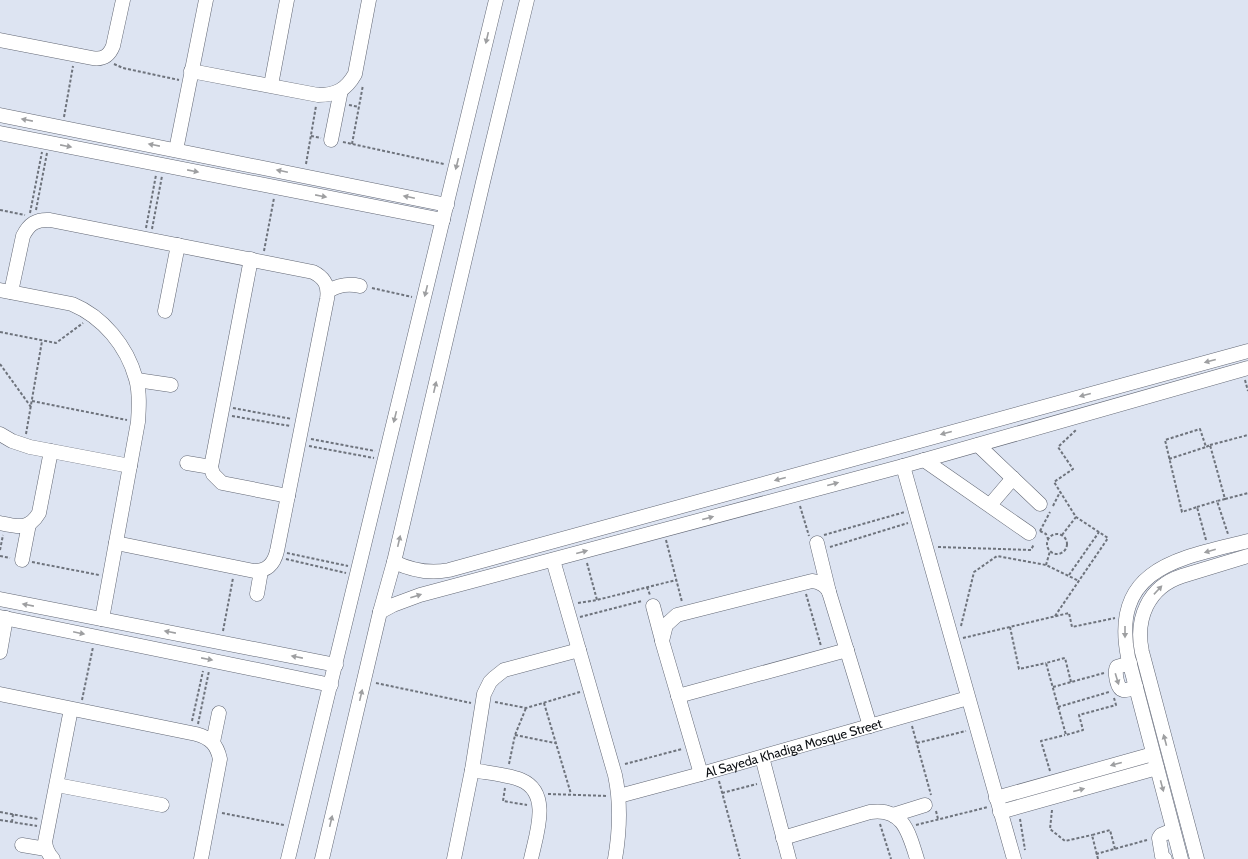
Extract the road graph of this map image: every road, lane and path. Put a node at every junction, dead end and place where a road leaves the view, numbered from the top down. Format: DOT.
graph roads {
  1 [pos="123,0"];
  2 [pos="206,0"];
  3 [pos="287,0"];
  4 [pos="369,0"];
  5 [pos="496,0"];
  6 [pos="527,0"];
  7 [pos="0,40"];
  8 [pos="75,55"];
  9 [pos="108,55"];
  10 [pos="355,74"];
  11 [pos="190,77"];
  12 [pos="271,85"];
  13 [pos="341,90"];
  14 [pos="318,95"];
  15 [pos="0,115"];
  16 [pos="62,127"];
  17 [pos="0,132"];
  18 [pos="311,136"];
  19 [pos="331,140"];
  20 [pos="46,142"];
  21 [pos="352,144"];
  22 [pos="176,150"];
  23 [pos="161,164"];
  24 [pos="39,166"];
  25 [pos="457,166"];
  26 [pos="44,167"];
  27 [pos="304,176"];
  28 [pos="35,186"];
  29 [pos="41,187"];
  30 [pos="276,187"];
  31 [pos="153,192"];
  32 [pos="158,193"];
  33 [pos="447,205"];
  34 [pos="150,209"];
  35 [pos="0,210"];
  36 [pos="155,210"];
  37 [pos="41,219"];
  38 [pos="443,220"];
  39 [pos="147,239"];
  40 [pos="178,245"];
  41 [pos="257,260"];
  42 [pos="360,286"];
  43 [pos="6,291"];
  44 [pos="328,291"];
  45 [pos="423,299"];
  46 [pos="165,311"];
  47 [pos="93,315"];
  48 [pos="0,332"];
  49 [pos="42,341"];
  50 [pos="1248,350"];
  51 [pos="0,364"];
  52 [pos="1248,368"];
  53 [pos="137,380"];
  54 [pos="171,385"];
  55 [pos="32,401"];
  56 [pos="31,407"];
  57 [pos="222,410"];
  58 [pos="138,422"];
  59 [pos="980,424"];
  60 [pos="1079,427"];
  61 [pos="966,428"];
  62 [pos="300,432"];
  63 [pos="0,434"];
  64 [pos="1248,435"];
  65 [pos="325,442"];
  66 [pos="979,444"];
  67 [pos="1210,444"];
  68 [pos="24,445"];
  69 [pos="1206,447"];
  70 [pos="323,448"];
  71 [pos="51,452"];
  72 [pos="385,456"];
  73 [pos="1168,459"];
  74 [pos="924,460"];
  75 [pos="187,463"];
  76 [pos="130,466"];
  77 [pos="904,466"];
  78 [pos="212,467"];
  79 [pos="1013,478"];
  80 [pos="1060,492"];
  81 [pos="1248,493"];
  82 [pos="797,494"];
  83 [pos="288,496"];
  84 [pos="1225,499"];
  85 [pos="1217,501"];
  86 [pos="1040,504"];
  87 [pos="990,505"];
  88 [pos="1197,507"];
  89 [pos="917,514"];
  90 [pos="1076,518"];
  91 [pos="3,524"];
  92 [pos="29,524"];
  93 [pos="663,530"];
  94 [pos="1099,532"];
  95 [pos="1062,535"];
  96 [pos="1034,536"];
  97 [pos="1248,541"];
  98 [pos="817,542"];
  99 [pos="116,543"];
  100 [pos="1229,546"];
  101 [pos="926,547"];
  102 [pos="0,550"];
  103 [pos="584,551"];
  104 [pos="1050,551"];
  105 [pos="1210,551"];
  106 [pos="512,553"];
  107 [pos="277,554"];
  108 [pos="0,556"];
  109 [pos="303,556"];
  110 [pos="1248,556"];
  111 [pos="22,560"];
  112 [pos="553,560"];
  113 [pos="1232,561"];
  114 [pos="394,562"];
  115 [pos="302,563"];
  116 [pos="1046,565"];
  117 [pos="235,567"];
  118 [pos="517,569"];
  119 [pos="260,571"];
  120 [pos="358,572"];
  121 [pos="1069,575"];
  122 [pos="110,577"];
  123 [pos="676,580"];
  124 [pos="1079,581"];
  125 [pos="803,584"];
  126 [pos="829,592"];
  127 [pos="257,594"];
  128 [pos="0,599"];
  129 [pos="597,600"];
  130 [pos="648,603"];
  131 [pos="566,605"];
  132 [pos="53,610"];
  133 [pos="380,612"];
  134 [pos="685,613"];
  135 [pos="1127,615"];
  136 [pos="1055,616"];
  137 [pos="3,617"];
  138 [pos="102,619"];
  139 [pos="570,620"];
  140 [pos="49,627"];
  141 [pos="1010,627"];
  142 [pos="95,636"];
  143 [pos="955,640"];
  144 [pos="662,641"];
  145 [pos="220,642"];
  146 [pos="579,650"];
  147 [pos="847,650"];
  148 [pos="0,652"];
  149 [pos="824,656"];
  150 [pos="208,659"];
  151 [pos="1046,663"];
  152 [pos="1130,664"];
  153 [pos="336,665"];
  154 [pos="1115,670"];
  155 [pos="364,680"];
  156 [pos="200,681"];
  157 [pos="207,682"];
  158 [pos="1071,682"];
  159 [pos="331,685"];
  160 [pos="1053,687"];
  161 [pos="1136,687"];
  162 [pos="590,689"];
  163 [pos="1116,690"];
  164 [pos="0,694"];
  165 [pos="198,696"];
  166 [pos="678,696"];
  167 [pos="204,697"];
  168 [pos="968,698"];
  169 [pos="483,703"];
  170 [pos="544,703"];
  171 [pos="1058,707"];
  172 [pos="526,708"];
  173 [pos="76,710"];
  174 [pos="219,713"];
  175 [pos="909,715"];
  176 [pos="870,726"];
  177 [pos="977,729"];
  178 [pos="193,733"];
  179 [pos="515,735"];
  180 [pos="1066,735"];
  181 [pos="213,742"];
  182 [pos="555,743"];
  183 [pos="917,743"];
  184 [pos="693,747"];
  185 [pos="1153,754"];
  186 [pos="762,757"];
  187 [pos="613,767"];
  188 [pos="1157,768"];
  189 [pos="472,770"];
  190 [pos="716,770"];
  191 [pos="701,774"];
  192 [pos="507,777"];
  193 [pos="768,782"];
  194 [pos="1051,782"];
  195 [pos="56,784"];
  196 [pos="722,793"];
  197 [pos="536,794"];
  198 [pos="572,794"];
  199 [pos="619,796"];
  200 [pos="1054,797"];
  201 [pos="930,803"];
  202 [pos="998,804"];
  203 [pos="162,805"];
  204 [pos="540,807"];
  205 [pos="1019,807"];
  206 [pos="211,811"];
  207 [pos="875,811"];
  208 [pos="0,812"];
  209 [pos="13,814"];
  210 [pos="893,815"];
  211 [pos="0,820"];
  212 [pos="938,820"];
  213 [pos="12,822"];
  214 [pos="49,825"];
  215 [pos="296,828"];
  216 [pos="906,828"];
  217 [pos="1173,830"];
  218 [pos="1092,835"];
  219 [pos="1160,837"];
  220 [pos="783,838"];
  221 [pos="22,845"];
  222 [pos="1114,849"];
  223 [pos="50,854"];
  224 [pos="1096,854"];
  225 [pos="1019,855"];
  226 [pos="1177,858"];
  227 [pos="201,859"];
  228 [pos="288,859"];
  229 [pos="322,859"];
  230 [pos="454,859"];
  231 [pos="531,859"];
  232 [pos="616,859"];
  233 [pos="740,859"];
  234 [pos="789,859"];
  235 [pos="891,859"];
  236 [pos="917,859"];
  237 [pos="1098,859"];
  238 [pos="1165,859"];
  239 [pos="1197,859"];
  1 -- 9 [label="street"];
  2 -- 11 [label="street"];
  3 -- 12 [label="street"];
  4 -- 10 [label="street"];
  5 -- 25 [label="street, one-way"];
  114 -- 6 [label="street, one-way"];
  7 -- 8 [label="street"];
  8 -- 9 [label="street"];
  8 -- 16 [label="path"];
  9 -- 11 [label="path"];
  10 -- 13 [label="street"];
  10 -- 21 [label="path"];
  11 -- 12 [label="street"];
  11 -- 22 [label="street"];
  12 -- 14 [label="street"];
  13 -- 14 [label="street"];
  13 -- 19 [label="street"];
  14 -- 18 [label="path"];
  16 -- 15 [label="street, one-way"];
  22 -- 16 [label="street, one-way"];
  17 -- 20 [label="street"];
  18 -- 19 [label="path"];
  18 -- 27 [label="path"];
  19 -- 21 [label="path"];
  20 -- 23 [label="street, one-way"];
  20 -- 24 [label="path"];
  20 -- 26 [label="path"];
  21 -- 25 [label="path"];
  27 -- 22 [label="street, one-way"];
  23 -- 30 [label="street, one-way"];
  23 -- 31 [label="path"];
  23 -- 32 [label="path"];
  24 -- 26 [label="path"];
  24 -- 28 [label="path"];
  25 -- 33 [label="street"];
  26 -- 29 [label="path"];
  33 -- 27 [label="street, one-way"];
  28 -- 29 [label="path"];
  28 -- 35 [label="path"];
  29 -- 37 [label="path"];
  30 -- 38 [label="street, one-way"];
  30 -- 41 [label="path"];
  31 -- 32 [label="path"];
  31 -- 34 [label="path"];
  32 -- 36 [label="path"];
  33 -- 38 [label="street"];
  34 -- 36 [label="path"];
  34 -- 39 [label="path"];
  36 -- 39 [label="path"];
  37 -- 39 [label="street"];
  37 -- 43 [label="street"];
  38 -- 45 [label="street, one-way"];
  39 -- 40 [label="street"];
  40 -- 41 [label="street"];
  40 -- 46 [label="street"];
  41 -- 44 [label="street"];
  41 -- 57 [label="street"];
  42 -- 44 [label="street"];
  42 -- 45 [label="path"];
  43 -- 47 [label="street"];
  44 -- 62 [label="street"];
  45 -- 72 [label="street, one-way"];
  47 -- 49 [label="path"];
  47 -- 53 [label="street"];
  48 -- 49 [label="path"];
  49 -- 55 [label="path"];
  50 -- 59 [label="street, one-way"];
  51 -- 56 [label="path"];
  52 -- 66 [label="street"];
  53 -- 54 [label="street"];
  53 -- 58 [label="street"];
  55 -- 56 [label="path"];
  55 -- 58 [label="path"];
  56 -- 68 [label="path"];
  57 -- 62 [label="path"];
  57 -- 62 [label="path"];
  57 -- 78 [label="street"];
  58 -- 76 [label="street"];
  59 -- 61 [label="street"];
  59 -- 66 [label="street"];
  60 -- 80 [label="path"];
  61 -- 66 [label="street"];
  61 -- 106 [label="street, one-way"];
  62 -- 65 [label="path"];
  62 -- 70 [label="path"];
  62 -- 83 [label="street"];
  63 -- 68 [label="street"];
  64 -- 67 [label="path"];
  65 -- 70 [label="path"];
  65 -- 72 [label="path"];
  66 -- 74 [label="street"];
  66 -- 79 [label="street"];
  67 -- 69 [label="path"];
  67 -- 84 [label="path"];
  68 -- 71 [label="street"];
  69 -- 73 [label="path"];
  69 -- 73 [label="path"];
  70 -- 72 [label="path"];
  71 -- 76 [label="street"];
  71 -- 92 [label="street"];
  72 -- 120 [label="street"];
  73 -- 88 [label="path"];
  74 -- 77 [label="street"];
  74 -- 87 [label="street"];
  75 -- 78 [label="street"];
  76 -- 99 [label="street"];
  82 -- 77 [label="street, one-way"];
  77 -- 89 [label="street"];
  78 -- 83 [label="street"];
  79 -- 86 [label="street"];
  79 -- 87 [label="street"];
  80 -- 90 [label="path"];
  80 -- 96 [label="path"];
  81 -- 84 [label="path"];
  93 -- 82 [label="street, one-way"];
  82 -- 98 [label="path"];
  83 -- 107 [label="street"];
  84 -- 85 [label="path"];
  85 -- 88 [label="path"];
  85 -- 100 [label="path"];
  87 -- 96 [label="street"];
  88 -- 105 [label="path"];
  89 -- 98 [label="path"];
  89 -- 98 [label="path"];
  89 -- 101 [label="street"];
  90 -- 94 [label="path"];
  90 -- 95 [label="path"];
  91 -- 92 [label="street"];
  91 -- 102 [label="path"];
  92 -- 111 [label="street"];
  93 -- 103 [label="street"];
  93 -- 123 [label="path"];
  94 -- 121 [label="path"];
  94 -- 124 [label="path"];
  95 -- 104 [label="path"];
  95 -- 104 [label="path"];
  96 -- 101 [label="path"];
  97 -- 100 [label="street"];
  98 -- 126 [label="street"];
  99 -- 117 [label="street"];
  99 -- 122 [label="street"];
  100 -- 105 [label="street, one-way"];
  100 -- 113 [label="street"];
  101 -- 143 [label="street"];
  112 -- 103 [label="street, one-way"];
  103 -- 129 [label="path"];
  104 -- 116 [label="path"];
  105 -- 135 [label="street"];
  106 -- 114 [label="street"];
  106 -- 118 [label="street"];
  107 -- 109 [label="path"];
  107 -- 115 [label="path"];
  107 -- 119 [label="street"];
  108 -- 111 [label="path"];
  109 -- 115 [label="path"];
  109 -- 120 [label="path"];
  110 -- 113 [label="street"];
  111 -- 122 [label="path"];
  112 -- 118 [label="street"];
  112 -- 131 [label="street"];
  239 -- 113 [label="street, one-way"];
  114 -- 133 [label="street"];
  115 -- 120 [label="path"];
  116 -- 121 [label="path"];
  116 -- 143 [label="path"];
  117 -- 119 [label="street"];
  117 -- 145 [label="path"];
  133 -- 118 [label="street, one-way"];
  119 -- 127 [label="street"];
  120 -- 153 [label="street"];
  121 -- 124 [label="path"];
  122 -- 138 [label="street"];
  123 -- 129 [label="path"];
  123 -- 134 [label="path"];
  124 -- 136 [label="path"];
  125 -- 126 [label="street"];
  125 -- 134 [label="street"];
  125 -- 149 [label="path"];
  126 -- 147 [label="street"];
  132 -- 128 [label="street, one-way"];
  129 -- 131 [label="path"];
  130 -- 139 [label="path"];
  130 -- 144 [label="street"];
  131 -- 139 [label="street"];
  132 -- 138 [label="street"];
  132 -- 140 [label="street"];
  133 -- 155 [label="street"];
  134 -- 144 [label="street"];
  135 -- 136 [label="path"];
  135 -- 152 [label="street, one-way"];
  136 -- 141 [label="path"];
  137 -- 140 [label="street"];
  137 -- 148 [label="street"];
  145 -- 138 [label="street, one-way"];
  139 -- 146 [label="street"];
  140 -- 142 [label="street, one-way"];
  141 -- 143 [label="path"];
  141 -- 151 [label="path"];
  142 -- 150 [label="street, one-way"];
  142 -- 173 [label="path"];
  143 -- 168 [label="street"];
  144 -- 166 [label="street"];
  153 -- 145 [label="street, one-way"];
  146 -- 162 [label="street"];
  146 -- 169 [label="street"];
  147 -- 149 [label="street"];
  147 -- 176 [label="street"];
  149 -- 166 [label="street"];
  150 -- 156 [label="path"];
  150 -- 157 [label="path"];
  150 -- 159 [label="street"];
  151 -- 158 [label="path"];
  151 -- 160 [label="path"];
  152 -- 154 [label="street"];
  152 -- 161 [label="street"];
  153 -- 159 [label="street"];
  154 -- 158 [label="path"];
  154 -- 163 [label="street, one-way"];
  155 -- 169 [label="path"];
  229 -- 155 [label="street, one-way"];
  156 -- 157 [label="path"];
  156 -- 165 [label="path"];
  157 -- 167 [label="path"];
  158 -- 160 [label="path"];
  159 -- 215 [label="street"];
  160 -- 171 [label="path"];
  161 -- 163 [label="street"];
  161 -- 185 [label="street"];
  162 -- 170 [label="path"];
  162 -- 187 [label="street"];
  163 -- 171 [label="path"];
  163 -- 180 [label="path"];
  164 -- 173 [label="street"];
  165 -- 167 [label="path"];
  165 -- 178 [label="path"];
  166 -- 184 [label="street"];
  167 -- 178 [label="path"];
  168 -- 175 [label="street, Al Sayeda Khadiga Mosque Street"];
  168 -- 177 [label="street"];
  169 -- 172 [label="path"];
  169 -- 189 [label="street"];
  170 -- 172 [label="path"];
  170 -- 182 [label="path"];
  171 -- 180 [label="path"];
  172 -- 179 [label="path"];
  173 -- 178 [label="street"];
  173 -- 195 [label="street"];
  174 -- 181 [label="street"];
  175 -- 176 [label="street, Al Sayeda Khadiga Mosque Street"];
  175 -- 183 [label="path"];
  176 -- 186 [label="street, Al Sayeda Khadiga Mosque Street"];
  177 -- 183 [label="path"];
  177 -- 202 [label="street"];
  178 -- 181 [label="street"];
  179 -- 182 [label="path"];
  179 -- 192 [label="path"];
  180 -- 194 [label="path"];
  181 -- 206 [label="street"];
  182 -- 198 [label="path"];
  183 -- 201 [label="path"];
  184 -- 187 [label="path"];
  184 -- 191 [label="street"];
  185 -- 188 [label="street"];
  185 -- 194 [label="street, one-way"];
  186 -- 190 [label="street, Al Sayeda Khadiga Mosque Street"];
  186 -- 193 [label="street"];
  187 -- 199 [label="street"];
  200 -- 188 [label="street, one-way"];
  188 -- 217 [label="street, one-way"];
  189 -- 192 [label="street"];
  189 -- 230 [label="street"];
  190 -- 191 [label="street, Al Sayeda Khadiga Mosque Street"];
  190 -- 196 [label="path"];
  191 -- 199 [label="street, Al Sayeda Khadiga Mosque Street"];
  192 -- 197 [label="street"];
  192 -- 204 [label="path"];
  193 -- 196 [label="path"];
  193 -- 220 [label="street"];
  194 -- 200 [label="street"];
  194 -- 202 [label="street"];
  195 -- 203 [label="street"];
  195 -- 214 [label="street"];
  196 -- 233 [label="path"];
  197 -- 198 [label="path"];
  197 -- 204 [label="street"];
  198 -- 199 [label="path"];
  199 -- 232 [label="street"];
  200 -- 205 [label="street"];
  200 -- 218 [label="path"];
  201 -- 210 [label="street"];
  201 -- 212 [label="path"];
  202 -- 205 [label="street"];
  202 -- 212 [label="path"];
  202 -- 225 [label="street"];
  204 -- 231 [label="street"];
  205 -- 225 [label="path"];
  206 -- 215 [label="path"];
  206 -- 227 [label="street"];
  207 -- 210 [label="street"];
  207 -- 220 [label="street"];
  207 -- 235 [label="path"];
  208 -- 209 [label="path"];
  209 -- 213 [label="path"];
  209 -- 214 [label="path"];
  210 -- 216 [label="street"];
  211 -- 213 [label="path"];
  212 -- 216 [label="path"];
  213 -- 214 [label="path"];
  214 -- 223 [label="street"];
  215 -- 228 [label="street"];
  216 -- 236 [label="street"];
  217 -- 219 [label="street"];
  217 -- 226 [label="street"];
  218 -- 222 [label="path"];
  218 -- 224 [label="path"];
  219 -- 222 [label="path"];
  219 -- 238 [label="street"];
  220 -- 234 [label="street"];
  221 -- 223 [label="street"];
  222 -- 224 [label="path"];
  224 -- 237 [label="path"];
}
